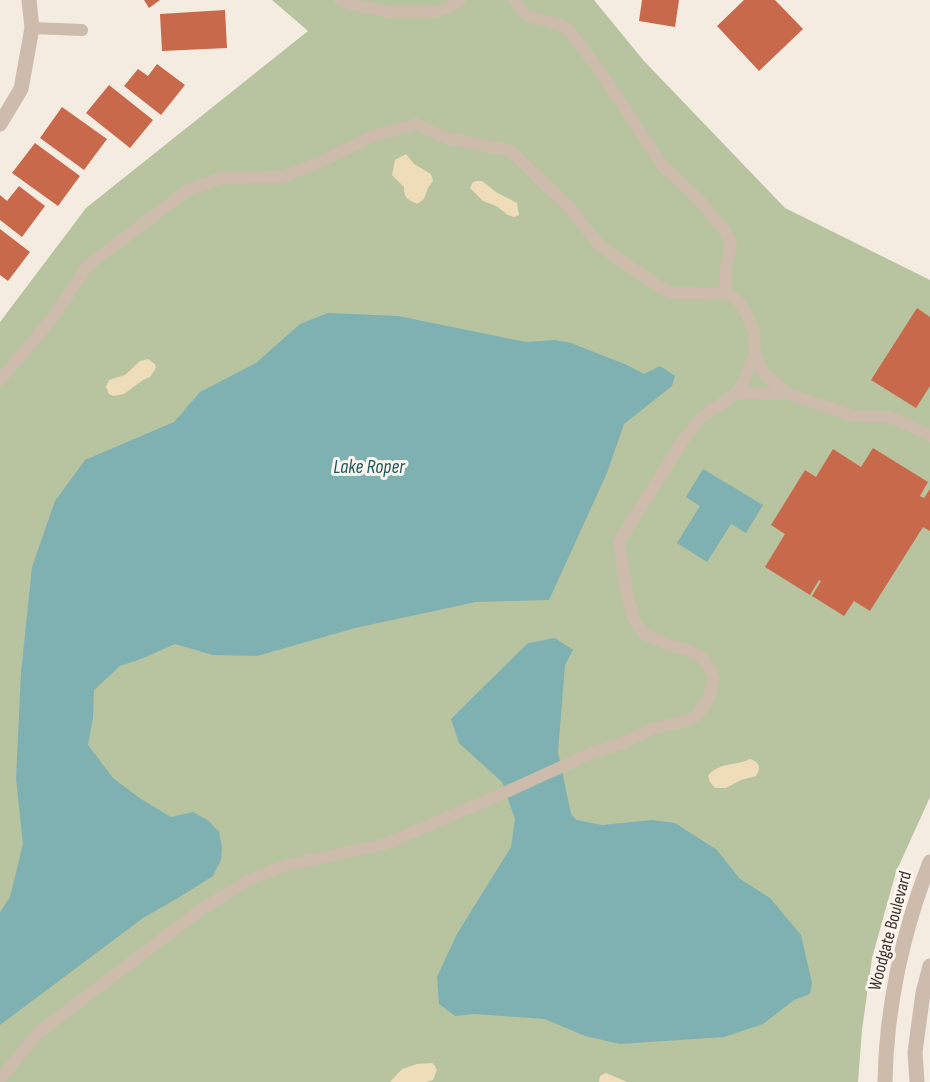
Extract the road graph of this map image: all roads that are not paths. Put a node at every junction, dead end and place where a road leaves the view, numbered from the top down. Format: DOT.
graph roads {
  1 [pos="29,0"];
  2 [pos="340,0"];
  3 [pos="460,0"];
  4 [pos="514,0"];
  5 [pos="32,28"];
  6 [pos="82,30"];
  7 [pos="0,124"];
  8 [pos="728,294"];
  9 [pos="755,353"];
  10 [pos="0,380"];
  11 [pos="737,393"];
  12 [pos="789,394"];
  13 [pos="930,435"];
  14 [pos="930,862"];
  15 [pos="930,966"];
  16 [pos="0,1079"];
  17 [pos="885,1082"];
  18 [pos="918,1082"];
  1 -- 5 [label="street"];
  2 -- 3 [label="lane"];
  4 -- 8 [label="lane"];
  5 -- 6 [label="lane"];
  5 -- 7 [label="street"];
  8 -- 9 [label="lane"];
  8 -- 10 [label="lane"];
  9 -- 11 [label="lane"];
  9 -- 12 [label="lane"];
  11 -- 12 [label="lane"];
  11 -- 16 [label="lane"];
  12 -- 13 [label="lane"];
  14 -- 17 [label="street, Woodgate Boulevard"];
  15 -- 18 [label="street"];
}
